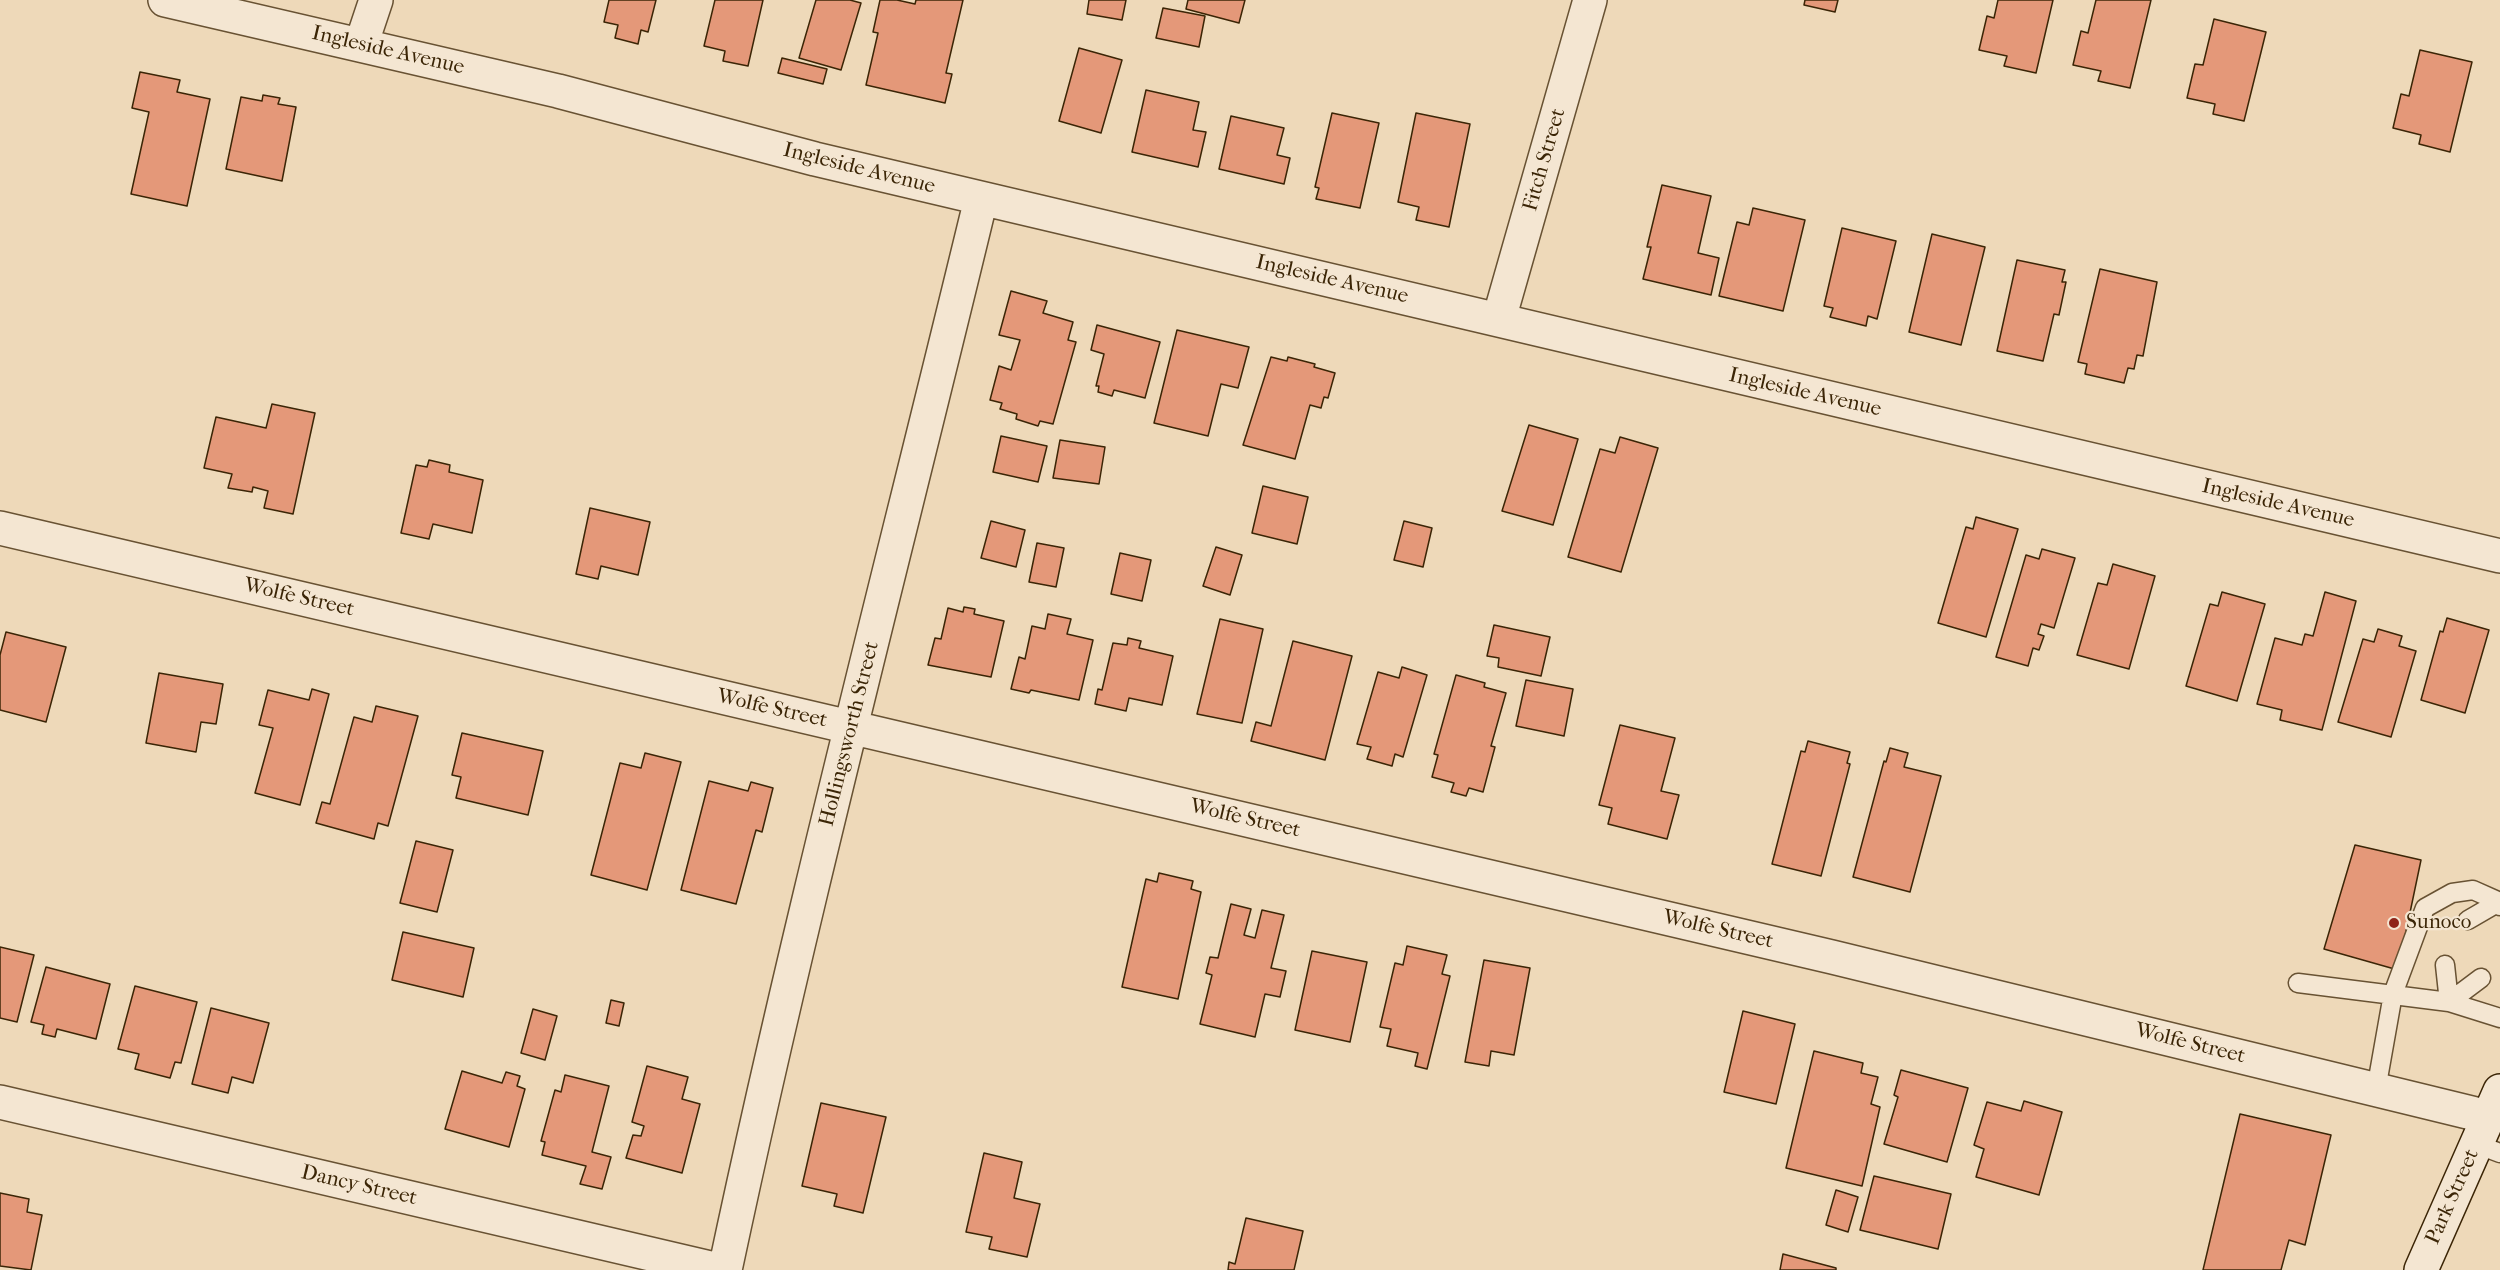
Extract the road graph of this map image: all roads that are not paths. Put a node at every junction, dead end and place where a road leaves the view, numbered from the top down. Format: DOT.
graph roads {
  1 [pos="165,0"];
  2 [pos="376,0"];
  3 [pos="1590,0"];
  4 [pos="361,45"];
  5 [pos="981,199"];
  6 [pos="1499,319"];
  7 [pos="0,528"];
  8 [pos="2500,556"];
  9 [pos="850,727"];
  10 [pos="2500,903"];
  11 [pos="2468,920"];
  12 [pos="2445,964"];
  13 [pos="2481,978"];
  14 [pos="2298,983"];
  15 [pos="2393,994"];
  16 [pos="2449,1002"];
  17 [pos="2500,1018"];
  18 [pos="2376,1090"];
  19 [pos="0,1102"];
  20 [pos="2491,1126"];
  21 [pos="719,1270"];
  22 [pos="725,1270"];
  23 [pos="2421,1270"];
  1 -- 4 [label="street, Ingleside Avenue"];
  2 -- 4 [label="street"];
  3 -- 6 [label="street, Fitch Street"];
  4 -- 5 [label="street, Ingleside Avenue"];
  5 -- 6 [label="street, Ingleside Avenue"];
  5 -- 9 [label="street, Hollingsworth Street"];
  6 -- 8 [label="street, Ingleside Avenue"];
  7 -- 9 [label="street, Wolfe Street"];
  9 -- 18 [label="street, Wolfe Street"];
  9 -- 22 [label="street, Hollingsworth Street"];
  10 -- 11 [label="lane"];
  10 -- 15 [label="lane"];
  12 -- 16 [label="lane"];
  13 -- 16 [label="lane"];
  14 -- 15 [label="lane"];
  15 -- 16 [label="lane"];
  15 -- 18 [label="lane"];
  16 -- 17 [label="lane"];
  18 -- 20 [label="street, Wolfe Street"];
  19 -- 21 [label="street, Dancy Street"];
  20 -- 23 [label="street, Park Street"];
}
